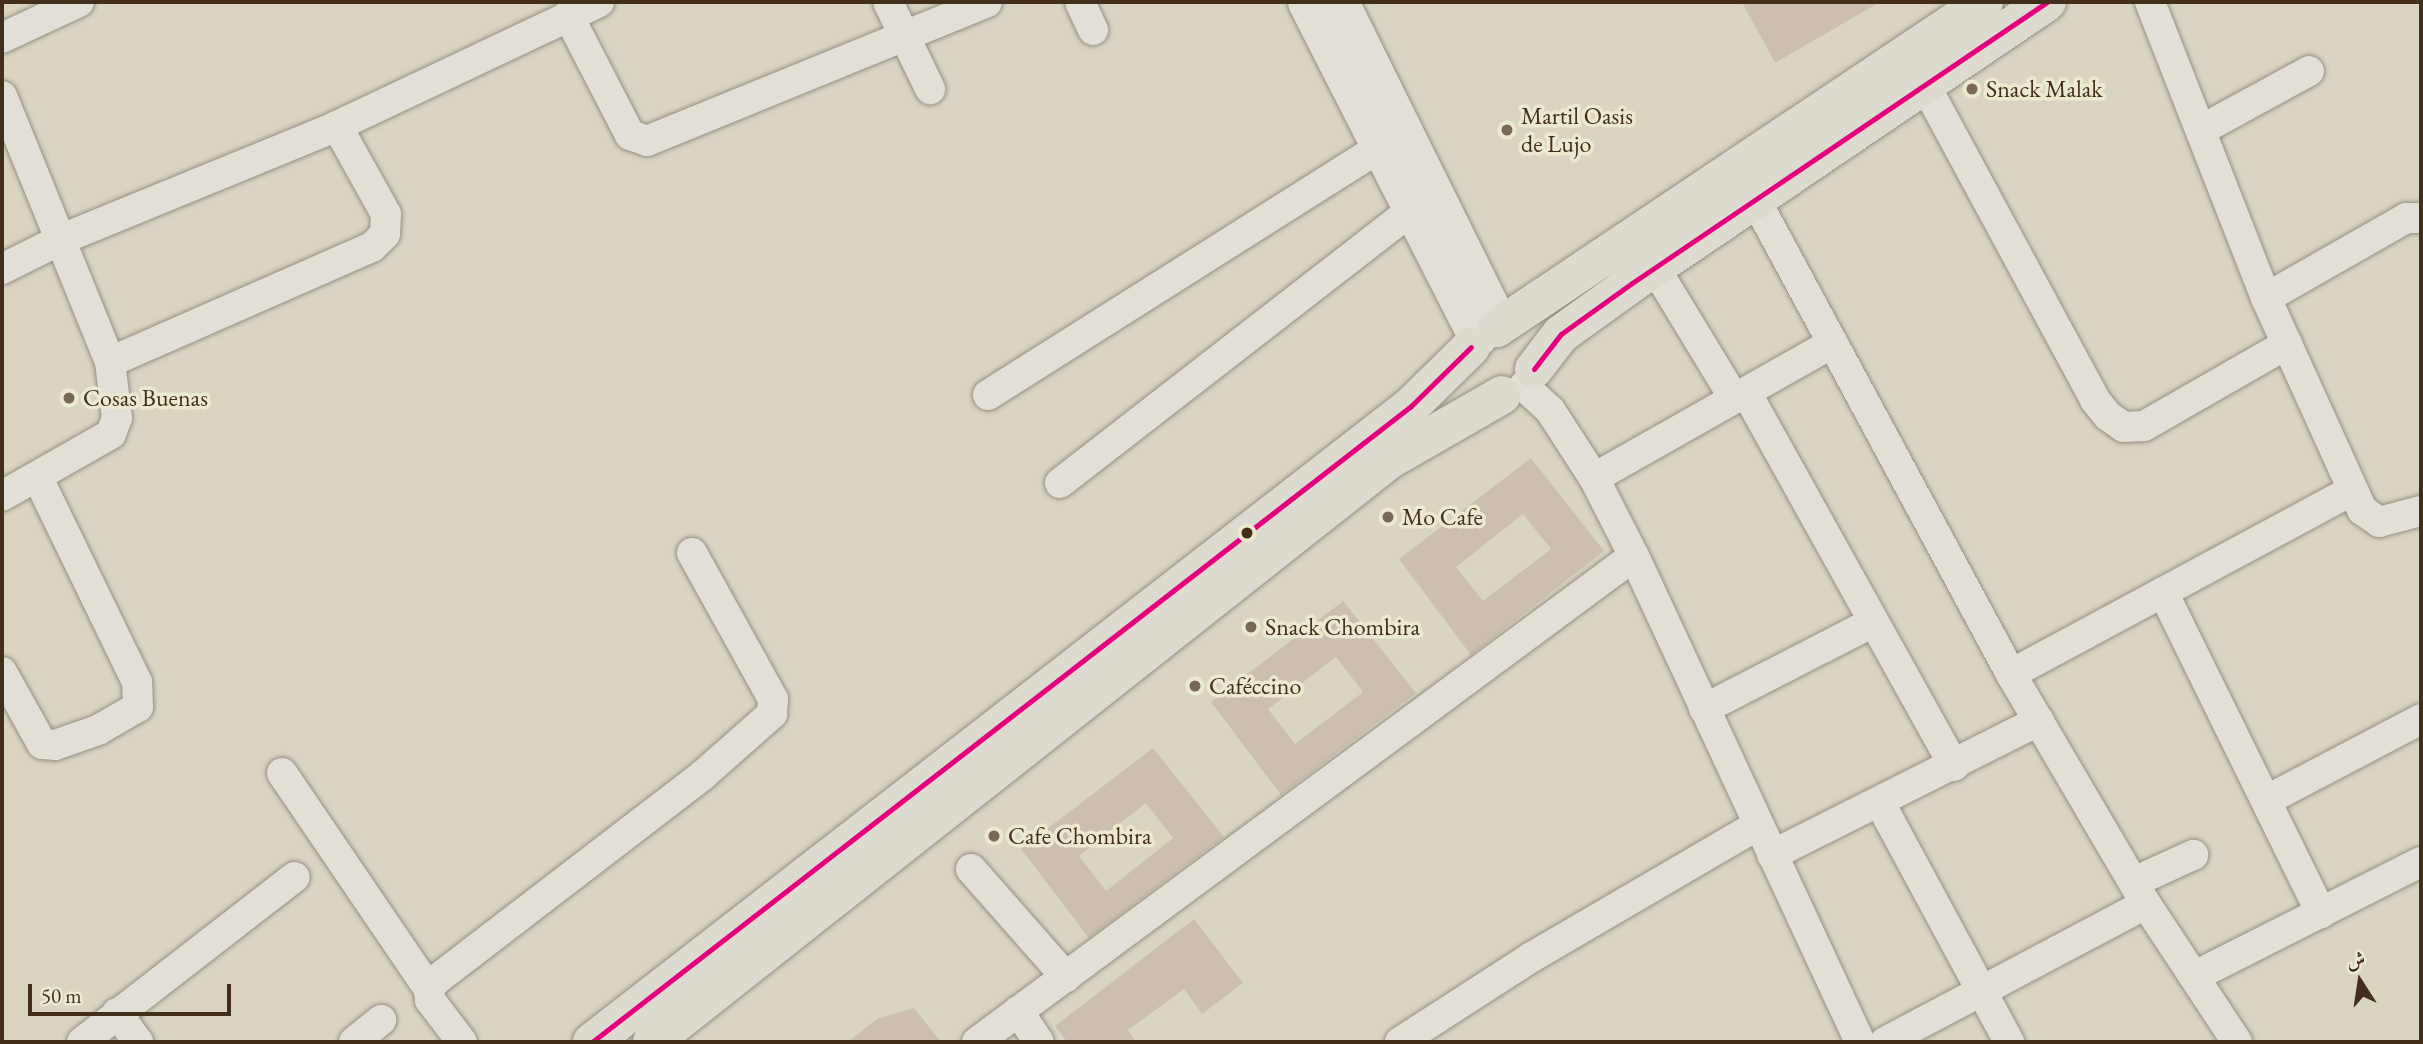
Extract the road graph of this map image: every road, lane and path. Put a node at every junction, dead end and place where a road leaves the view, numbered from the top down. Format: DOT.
graph roads {
  1 [pos="79,2"];
  2 [pos="599,2"];
  3 [pos="888,2"];
  4 [pos="986,2"];
  5 [pos="1080,2"];
  6 [pos="1306,2"];
  7 [pos="1340,2"];
  8 [pos="1984,2"];
  9 [pos="2047,2"];
  10 [pos="2150,2"];
  11 [pos="568,15"];
  12 [pos="1093,30"];
  13 [pos="900,35"];
  14 [pos="2,38"];
  15 [pos="2309,71"];
  16 [pos="1924,85"];
  17 [pos="929,89"];
  18 [pos="2,96"];
  19 [pos="337,126"];
  20 [pos="2201,130"];
  21 [pos="1380,147"];
  22 [pos="1755,199"];
  23 [pos="1414,208"];
  24 [pos="2421,218"];
  25 [pos="62,239"];
  26 [pos="1655,268"];
  27 [pos="2,269"];
  28 [pos="2266,298"];
  29 [pos="1485,335"];
  30 [pos="1833,343"];
  31 [pos="2287,344"];
  32 [pos="110,362"];
  33 [pos="1520,383"];
  34 [pos="988,395"];
  35 [pos="1740,395"];
  36 [pos="38,478"];
  37 [pos="1594,478"];
  38 [pos="1060,483"];
  39 [pos="2353,490"];
  40 [pos="2,496"];
  41 [pos="2421,511"];
  42 [pos="692,553"];
  43 [pos="1634,556"];
  44 [pos="2163,592"];
  45 [pos="1873,622"];
  46 [pos="2,672"];
  47 [pos="2011,674"];
  48 [pos="1704,709"];
  49 [pos="2421,719"];
  50 [pos="2039,721"];
  51 [pos="1954,766"];
  52 [pos="282,773"];
  53 [pos="2267,800"];
  54 [pos="1880,803"];
  55 [pos="1758,825"];
  56 [pos="1772,855"];
  57 [pos="2193,855"];
  58 [pos="2421,862"];
  59 [pos="971,869"];
  60 [pos="295,877"];
  61 [pos="2141,893"];
  62 [pos="2321,912"];
  63 [pos="2195,976"];
  64 [pos="1066,977"];
  65 [pos="429,989"];
  66 [pos="1981,992"];
  67 [pos="1018,1011"];
  68 [pos="117,1013"];
  69 [pos="381,1020"];
  70 [pos="82,1042"];
  71 [pos="138,1042"];
  72 [pos="354,1042"];
  73 [pos="462,1042"];
  74 [pos="592,1042"];
  75 [pos="652,1042"];
  76 [pos="977,1042"];
  77 [pos="1040,1042"];
  78 [pos="1400,1042"];
  79 [pos="1860,1042"];
  80 [pos="1885,1042"];
  81 [pos="2009,1042"];
  82 [pos="2237,1042"];
  1 -- 14 [label="street"];
  2 -- 11 [label="street"];
  3 -- 13 [label="street"];
  4 -- 13 [label="street"];
  5 -- 12 [label="street"];
  6 -- 21 [label="street"];
  7 -- 29 [label="street"];
  8 -- 29 [label="main road"];
  9 -- 16 [label="main road"];
  10 -- 20 [label="street"];
  11 -- 13 [label="street"];
  11 -- 19 [label="street"];
  13 -- 17 [label="street"];
  15 -- 20 [label="street"];
  16 -- 22 [label="main road"];
  16 -- 31 [label="street"];
  18 -- 25 [label="street"];
  19 -- 25 [label="street"];
  19 -- 32 [label="street"];
  20 -- 28 [label="street"];
  21 -- 23 [label="street"];
  21 -- 34 [label="street"];
  22 -- 26 [label="main road"];
  22 -- 30 [label="street"];
  23 -- 29 [label="street"];
  23 -- 38 [label="street"];
  24 -- 28 [label="street"];
  25 -- 27 [label="street"];
  25 -- 32 [label="street"];
  26 -- 33 [label="main road"];
  26 -- 35 [label="street"];
  28 -- 31 [label="street"];
  29 -- 33 [label="main road"];
  29 -- 33 [label="main road"];
  29 -- 74 [label="main road"];
  30 -- 35 [label="street"];
  30 -- 47 [label="street"];
  31 -- 39 [label="street"];
  32 -- 36 [label="street"];
  33 -- 37 [label="street"];
  33 -- 75 [label="main road"];
  35 -- 37 [label="street"];
  35 -- 45 [label="street"];
  36 -- 40 [label="street"];
  36 -- 46 [label="street"];
  37 -- 43 [label="street"];
  39 -- 41 [label="street"];
  39 -- 44 [label="street"];
  42 -- 65 [label="street"];
  43 -- 48 [label="street"];
  43 -- 64 [label="street"];
  44 -- 47 [label="street"];
  44 -- 53 [label="street"];
  45 -- 48 [label="street"];
  45 -- 51 [label="street"];
  47 -- 50 [label="street"];
  48 -- 55 [label="street"];
  49 -- 53 [label="street"];
  50 -- 51 [label="street"];
  50 -- 61 [label="street"];
  51 -- 54 [label="street"];
  52 -- 65 [label="street"];
  53 -- 62 [label="street"];
  54 -- 56 [label="street"];
  54 -- 66 [label="street"];
  55 -- 56 [label="street"];
  55 -- 78 [label="street"];
  56 -- 79 [label="street"];
  57 -- 61 [label="street"];
  58 -- 62 [label="street"];
  59 -- 64 [label="street"];
  60 -- 68 [label="street"];
  61 -- 63 [label="street"];
  61 -- 66 [label="street"];
  62 -- 63 [label="street"];
  63 -- 82 [label="street"];
  64 -- 67 [label="street"];
  65 -- 73 [label="street"];
  66 -- 80 [label="street"];
  66 -- 81 [label="street"];
  67 -- 76 [label="street"];
  67 -- 77 [label="street"];
  68 -- 70 [label="street"];
  68 -- 71 [label="street"];
  69 -- 72 [label="street"];
}
